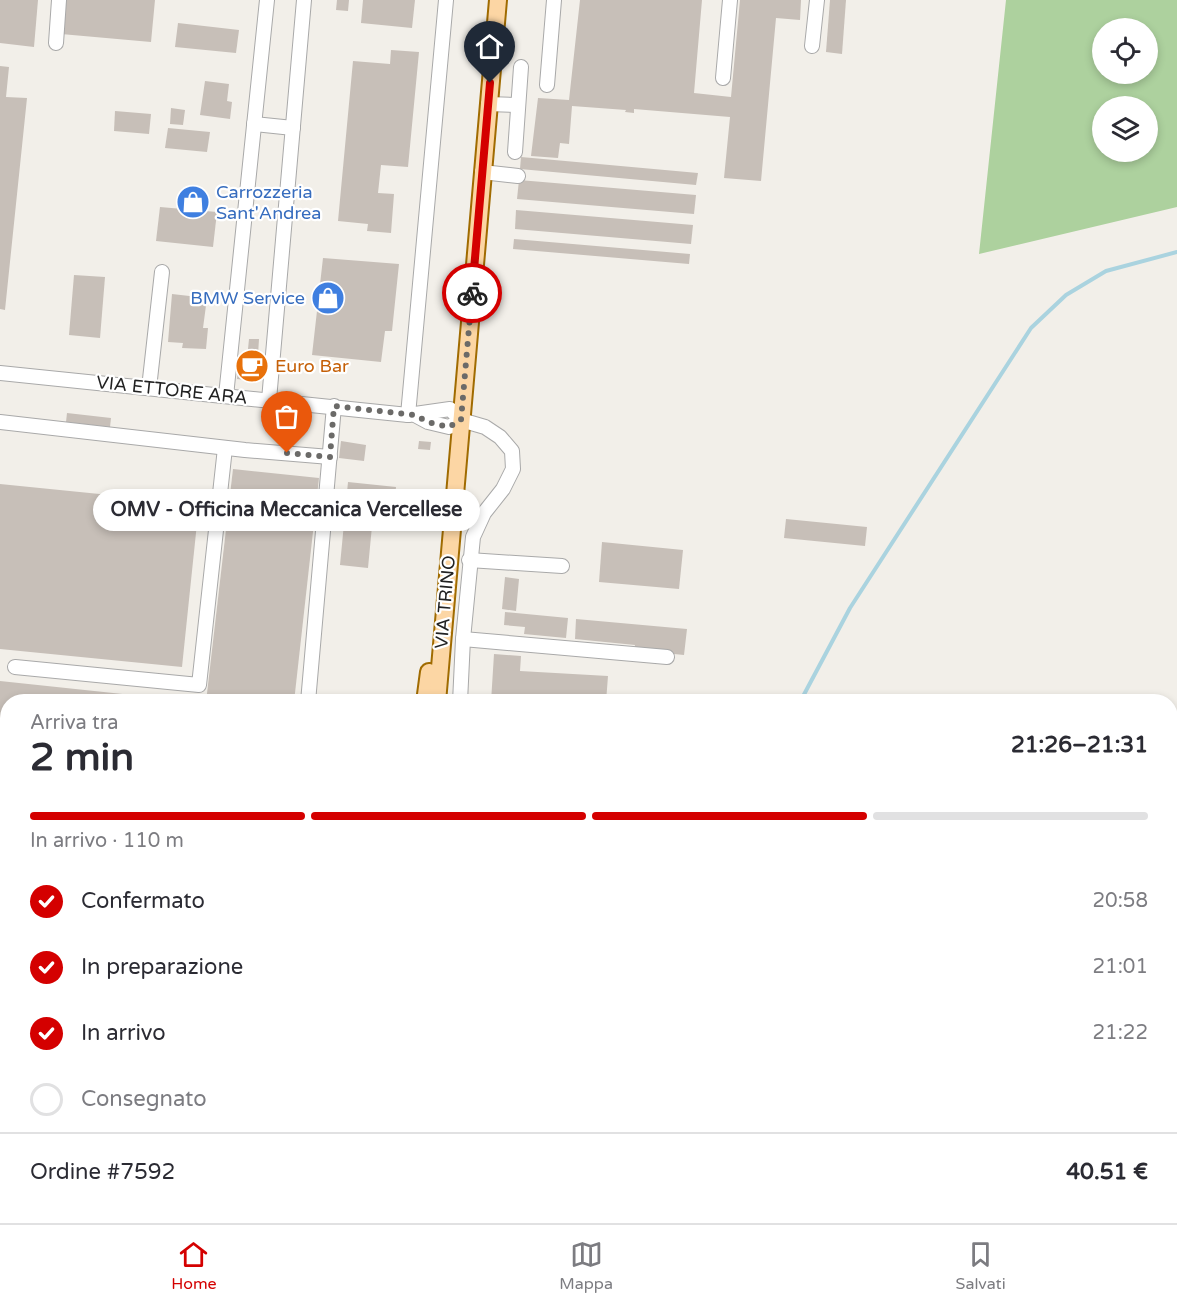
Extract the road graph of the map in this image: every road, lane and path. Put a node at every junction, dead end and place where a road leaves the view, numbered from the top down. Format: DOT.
graph roads {
  1 [pos="59,0"];
  2 [pos="267,0"];
  3 [pos="304,0"];
  4 [pos="446,0"];
  5 [pos="498,0"];
  6 [pos="554,0"];
  7 [pos="730,0"];
  8 [pos="817,0"];
  9 [pos="56,43"];
  10 [pos="812,46"];
  11 [pos="521,67"];
  12 [pos="723,78"];
  13 [pos="547,85"];
  14 [pos="489,104"];
  15 [pos="518,105"];
  16 [pos="254,124"];
  17 [pos="292,128"];
  18 [pos="515,152"];
  19 [pos="482,172"];
  20 [pos="518,176"];
  21 [pos="162,272"];
  22 [pos="0,373"];
  23 [pos="148,388"];
  24 [pos="226,396"];
  25 [pos="269,400"];
  26 [pos="334,406"];
  27 [pos="411,415"];
  28 [pos="461,420"];
  29 [pos="0,422"];
  30 [pos="225,448"];
  31 [pos="330,457"];
  32 [pos="469,560"];
  33 [pos="562,566"];
  34 [pos="443,628"];
  35 [pos="462,639"];
  36 [pos="667,657"];
  37 [pos="15,667"];
  38 [pos="309,694"];
  39 [pos="426,694"];
  40 [pos="438,694"];
  41 [pos="448,694"];
  42 [pos="460,694"];
  1 -- 9 [label="street"];
  2 -- 16 [label="street"];
  3 -- 17 [label="street"];
  4 -- 27 [label="street"];
  5 -- 14 [label="main road, VIA TRINO"];
  6 -- 13 [label="street"];
  7 -- 12 [label="street"];
  8 -- 10 [label="street"];
  11 -- 15 [label="street"];
  14 -- 15 [label="street"];
  14 -- 19 [label="main road, VIA TRINO"];
  15 -- 18 [label="street"];
  16 -- 17 [label="street"];
  16 -- 24 [label="street"];
  17 -- 25 [label="street"];
  19 -- 20 [label="street"];
  19 -- 28 [label="main road, VIA TRINO"];
  21 -- 23 [label="street"];
  22 -- 23 [label="street, VIA ETTORE ARA"];
  23 -- 24 [label="street, VIA ETTORE ARA"];
  24 -- 25 [label="street, VIA ETTORE ARA"];
  25 -- 26 [label="street, VIA ETTORE ARA"];
  26 -- 27 [label="street, VIA ETTORE ARA"];
  26 -- 31 [label="street"];
  27 -- 28 [label="street, VIA ETTORE ARA"];
  28 -- 32 [label="street"];
  28 -- 34 [label="main road, VIA TRINO"];
  29 -- 30 [label="street"];
  30 -- 31 [label="street"];
  30 -- 37 [label="street"];
  31 -- 38 [label="street"];
  32 -- 33 [label="street"];
  32 -- 35 [label="street"];
  34 -- 39 [label="main road"];
  34 -- 40 [label="main road, VIA TRINO"];
  34 -- 41 [label="main road"];
  35 -- 36 [label="street"];
  35 -- 42 [label="street"];
}
